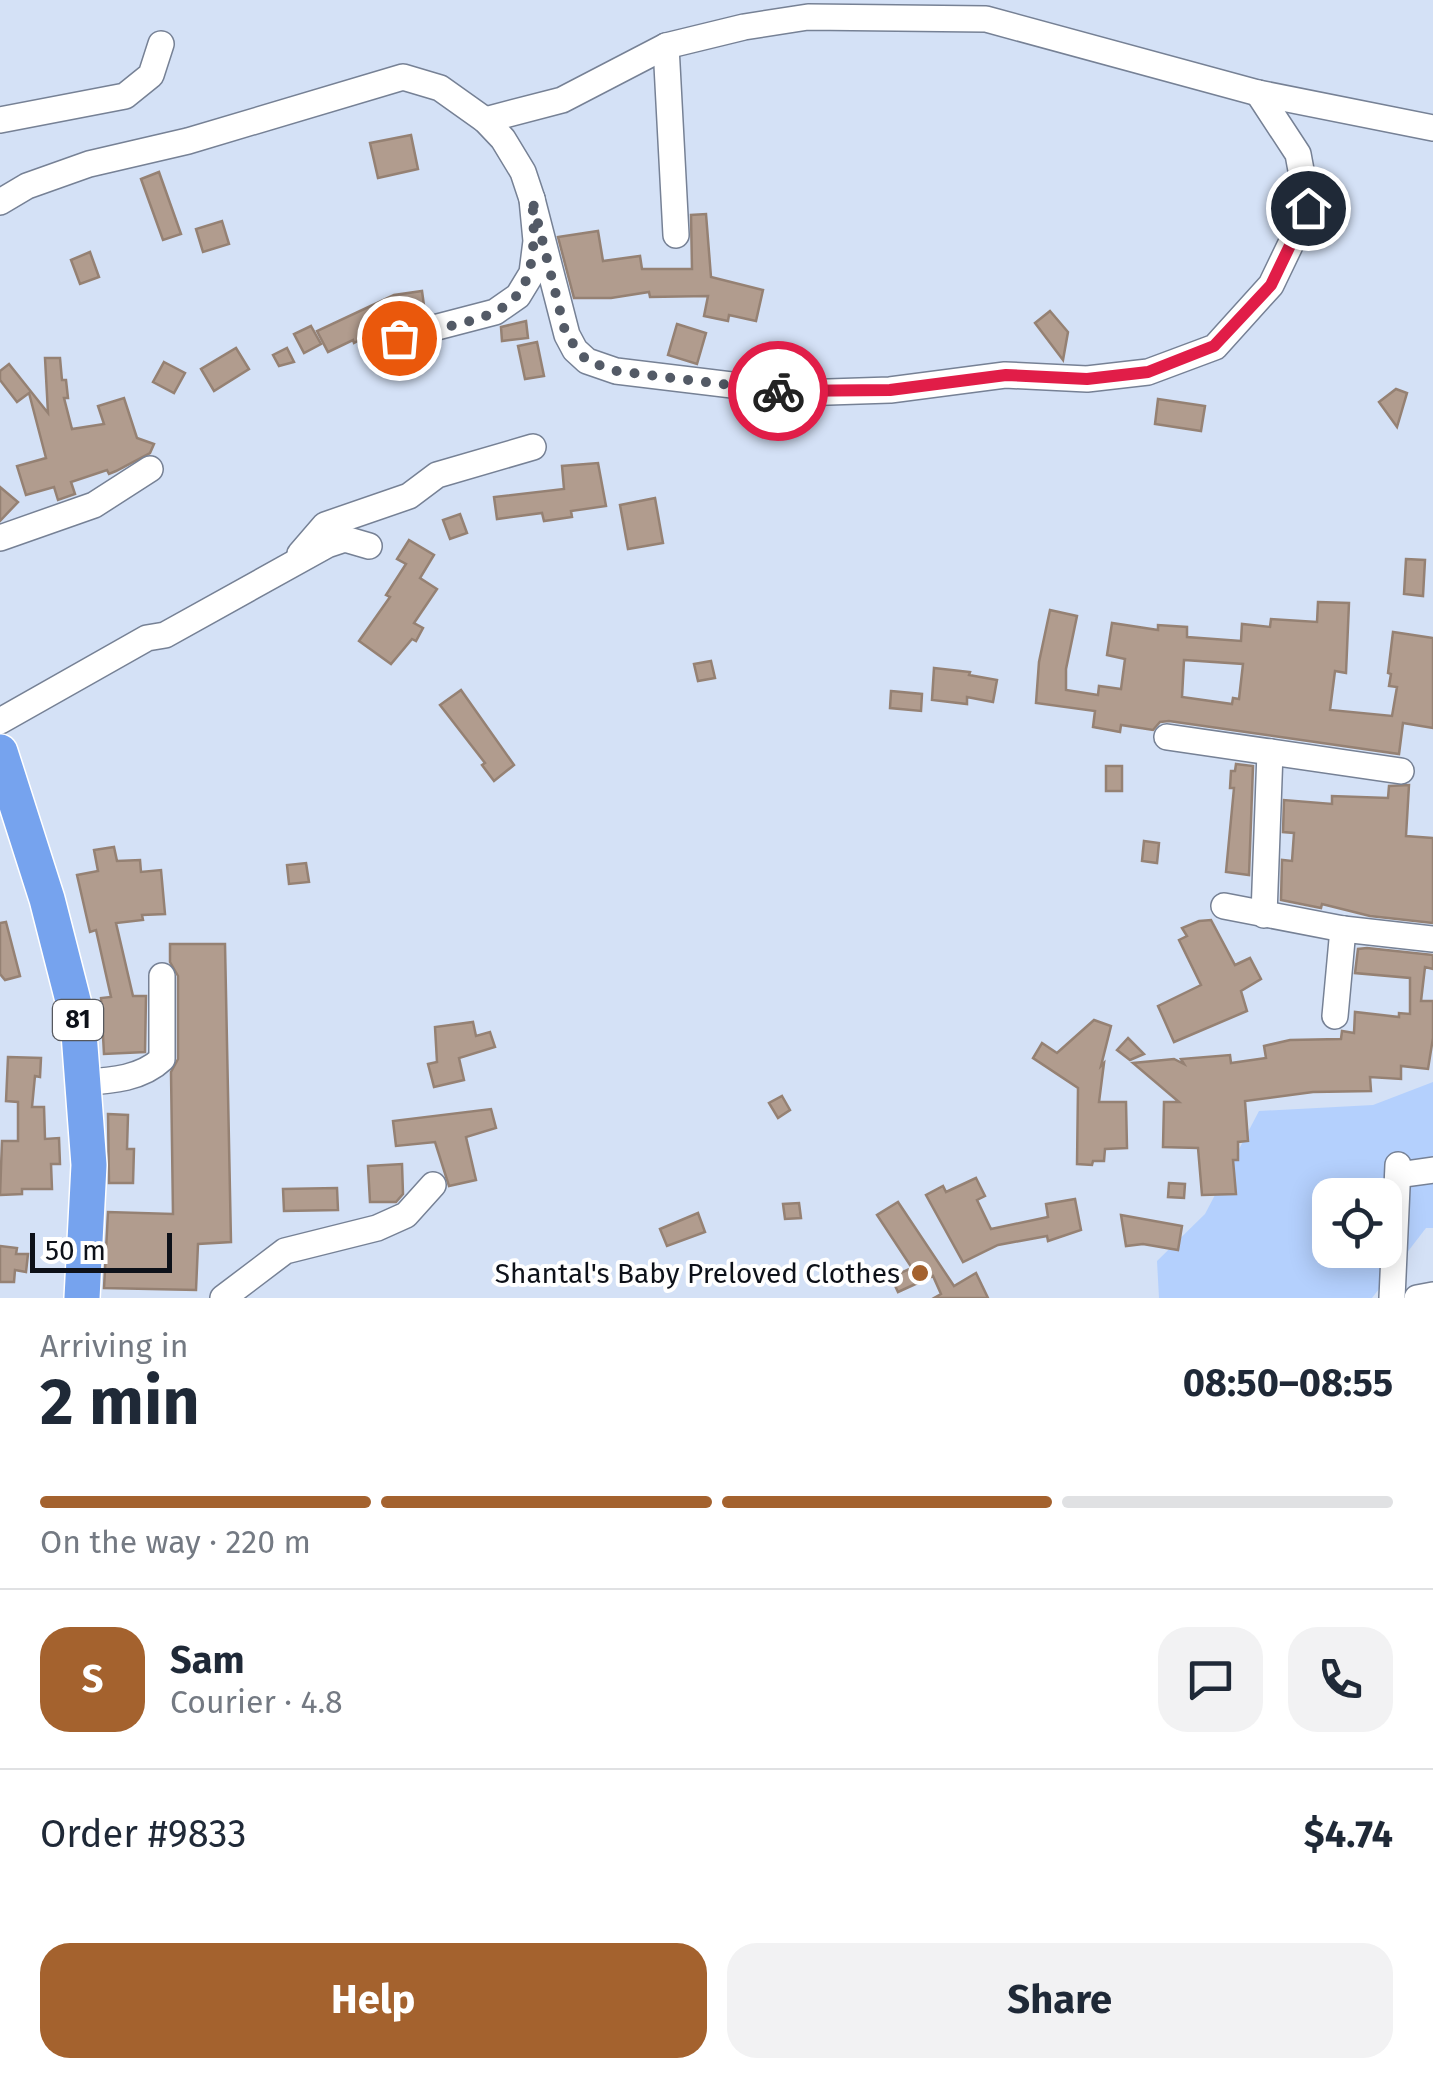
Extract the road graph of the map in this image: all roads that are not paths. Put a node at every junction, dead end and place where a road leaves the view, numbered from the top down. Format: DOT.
graph roads {
  1 [pos="161,44"];
  2 [pos="666,46"];
  3 [pos="1258,93"];
  4 [pos="0,120"];
  5 [pos="485,120"];
  6 [pos="1433,128"];
  7 [pos="532,199"];
  8 [pos="0,202"];
  9 [pos="676,235"];
  10 [pos="399,338"];
  11 [pos="533,447"];
  12 [pos="150,468"];
  13 [pos="0,538"];
  14 [pos="369,546"];
  15 [pos="291,565"];
  16 [pos="0,720"];
  17 [pos="1167,737"];
  18 [pos="0,752"];
  19 [pos="1270,752"];
  20 [pos="1401,771"];
  21 [pos="1224,906"];
  22 [pos="1264,915"];
  23 [pos="1343,929"];
  24 [pos="1433,939"];
  25 [pos="162,976"];
  26 [pos="1335,1016"];
  27 [pos="85,1082"];
  28 [pos="1433,1170"];
  29 [pos="434,1185"];
  30 [pos="1433,1295"];
  31 [pos="82,1298"];
  32 [pos="223,1298"];
  33 [pos="1392,1298"];
  34 [pos="1417,1298"];
  1 -- 4 [label="street"];
  2 -- 3 [label="street"];
  2 -- 5 [label="street"];
  2 -- 9 [label="street"];
  3 -- 6 [label="street"];
  3 -- 7 [label="street"];
  5 -- 7 [label="street"];
  5 -- 8 [label="street"];
  7 -- 10 [label="street"];
  11 -- 15 [label="street"];
  12 -- 13 [label="street"];
  14 -- 15 [label="street"];
  15 -- 16 [label="street"];
  17 -- 19 [label="street"];
  18 -- 27 [label="highway, 81"];
  19 -- 20 [label="street"];
  19 -- 22 [label="street"];
  21 -- 22 [label="street"];
  22 -- 23 [label="street"];
  23 -- 24 [label="street"];
  23 -- 26 [label="street"];
  25 -- 27 [label="street"];
  27 -- 31 [label="highway, 81"];
  28 -- 33 [label="street"];
  29 -- 32 [label="street"];
  30 -- 34 [label="street"];
}
